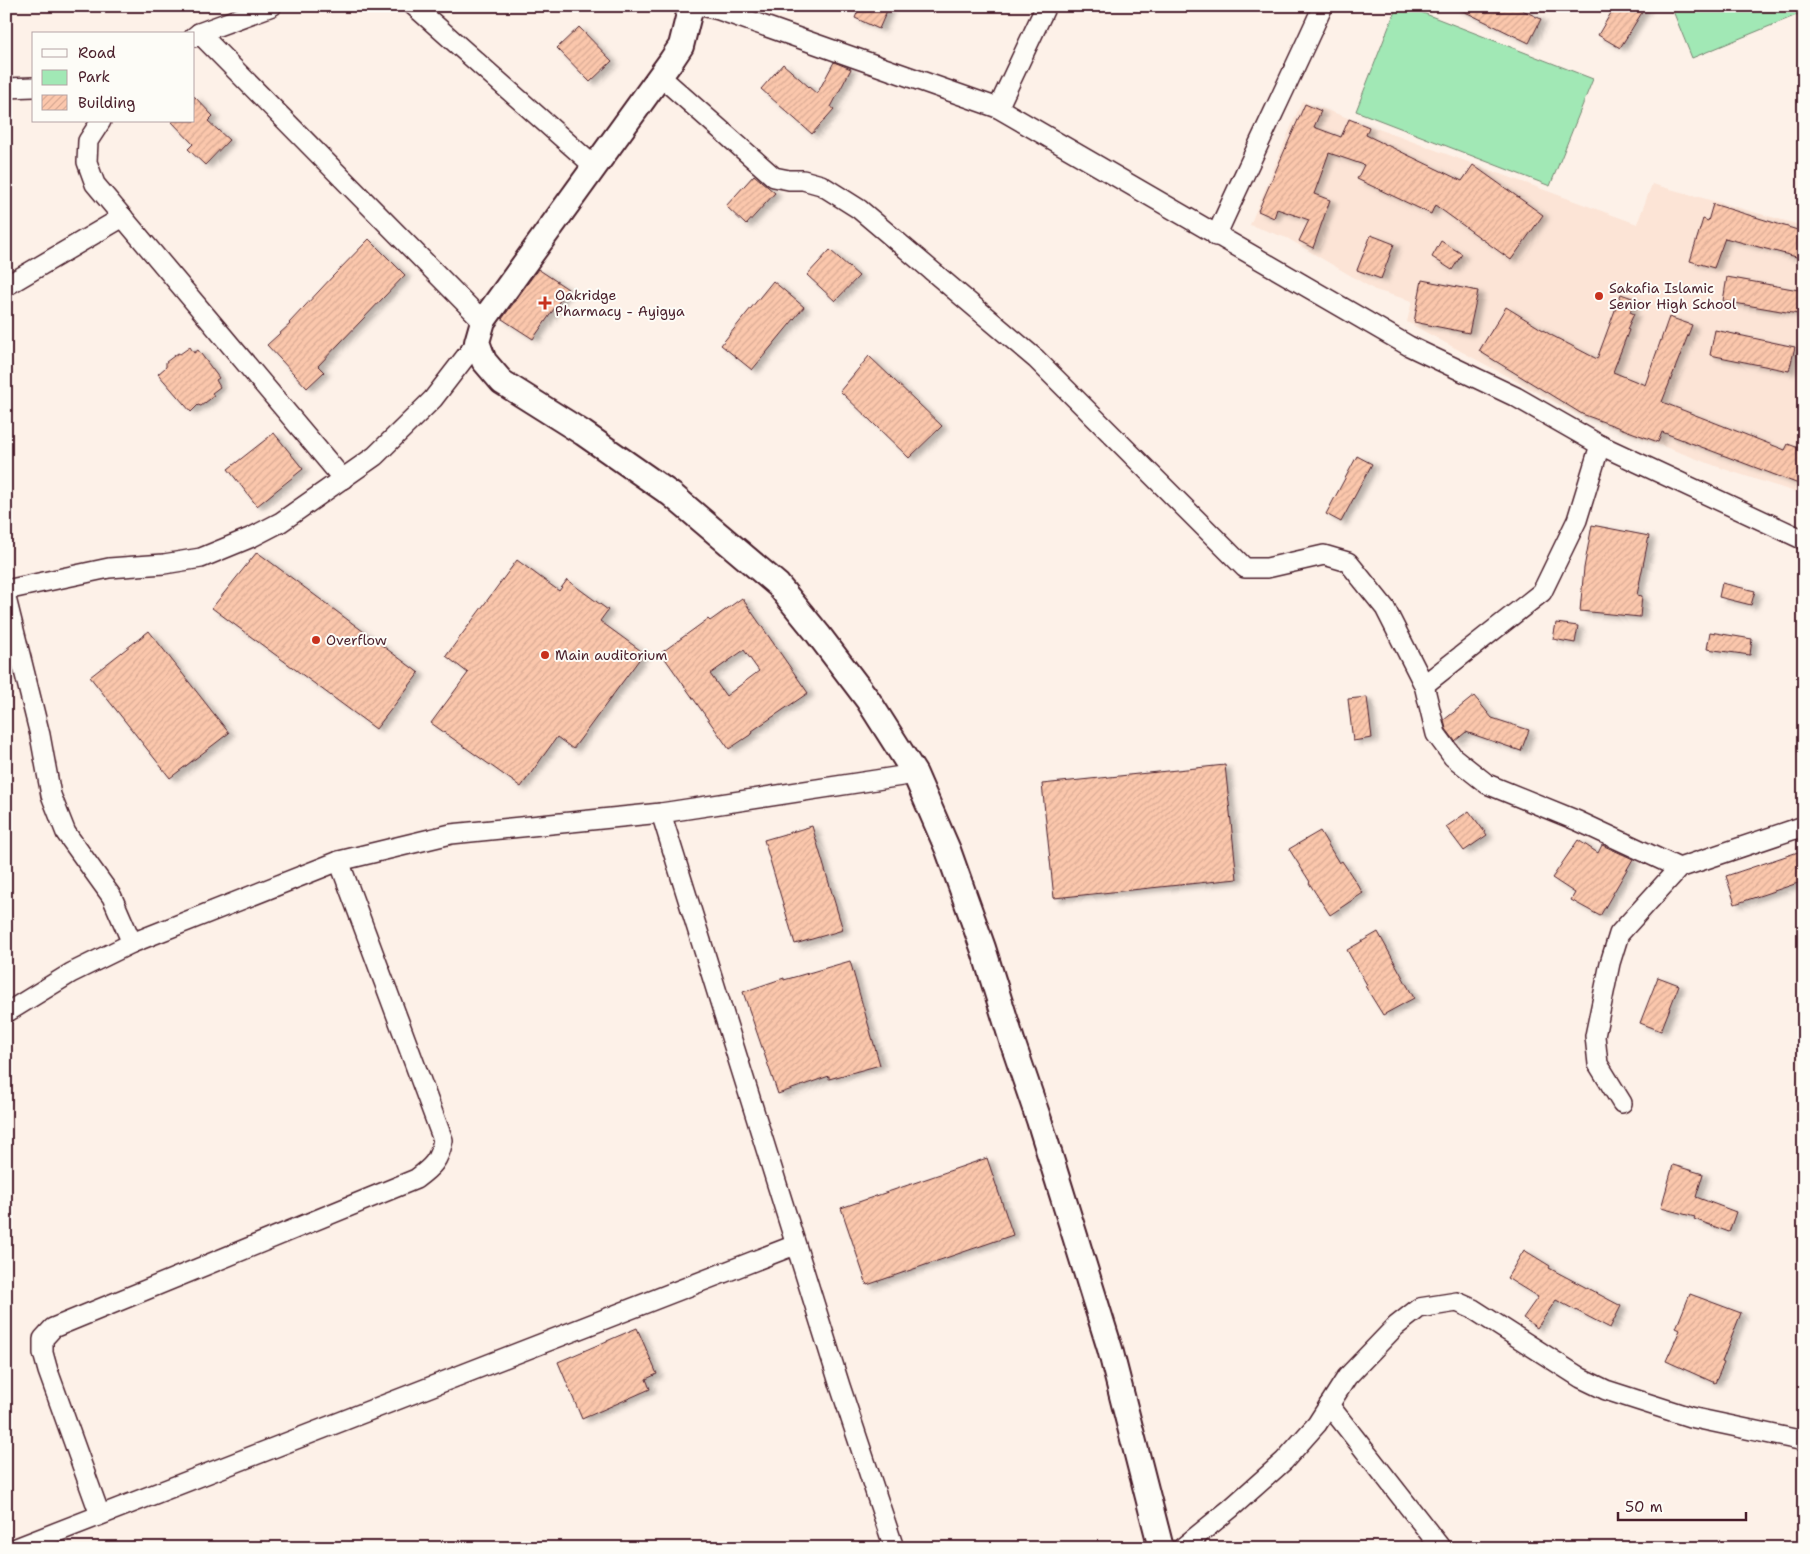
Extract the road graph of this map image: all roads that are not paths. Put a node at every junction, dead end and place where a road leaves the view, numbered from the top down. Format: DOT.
graph roads {
  1 [pos="272,6"];
  2 [pos="414,6"];
  3 [pos="691,6"];
  4 [pos="1046,6"];
  5 [pos="1323,6"];
  6 [pos="714,8"];
  7 [pos="196,35"];
  8 [pos="661,77"];
  9 [pos="32,87"];
  10 [pos="6,88"];
  11 [pos="998,108"];
  12 [pos="100,122"];
  13 [pos="595,167"];
  14 [pos="123,217"];
  15 [pos="1216,236"];
  16 [pos="6,286"];
  17 [pos="480,332"];
  18 [pos="1600,445"];
  19 [pos="343,479"];
  20 [pos="1804,540"];
  21 [pos="6,590"];
  22 [pos="6,598"];
  23 [pos="1424,685"];
  24 [pos="915,774"];
  25 [pos="661,813"];
  26 [pos="1804,826"];
  27 [pos="339,862"];
  28 [pos="1679,868"];
  29 [pos="132,943"];
  30 [pos="6,1013"];
  31 [pos="1622,1103"];
  32 [pos="795,1245"];
  33 [pos="1329,1405"];
  34 [pos="1804,1441"];
  35 [pos="100,1515"];
  36 [pos="16,1548"];
  37 [pos="894,1548"];
  38 [pos="1161,1548"];
  39 [pos="1182,1548"];
  40 [pos="1441,1548"];
  1 -- 7 [label="street"];
  2 -- 13 [label="street"];
  3 -- 8 [label="street"];
  4 -- 11 [label="street"];
  5 -- 15 [label="street"];
  6 -- 11 [label="street"];
  7 -- 17 [label="street"];
  8 -- 13 [label="street"];
  8 -- 23 [label="street"];
  9 -- 10 [label="street"];
  11 -- 15 [label="street"];
  12 -- 14 [label="street"];
  13 -- 17 [label="street"];
  14 -- 16 [label="street"];
  14 -- 19 [label="street"];
  15 -- 18 [label="street"];
  17 -- 19 [label="street"];
  17 -- 24 [label="street"];
  18 -- 20 [label="street"];
  18 -- 23 [label="street"];
  19 -- 21 [label="street"];
  22 -- 29 [label="street"];
  23 -- 28 [label="street"];
  24 -- 25 [label="street"];
  24 -- 38 [label="street"];
  25 -- 27 [label="street"];
  25 -- 32 [label="street"];
  26 -- 28 [label="street"];
  27 -- 29 [label="street"];
  27 -- 35 [label="street"];
  28 -- 31 [label="street"];
  29 -- 30 [label="street"];
  32 -- 35 [label="street"];
  32 -- 37 [label="street"];
  33 -- 34 [label="street"];
  33 -- 39 [label="street"];
  33 -- 40 [label="street"];
  35 -- 36 [label="street"];
}
